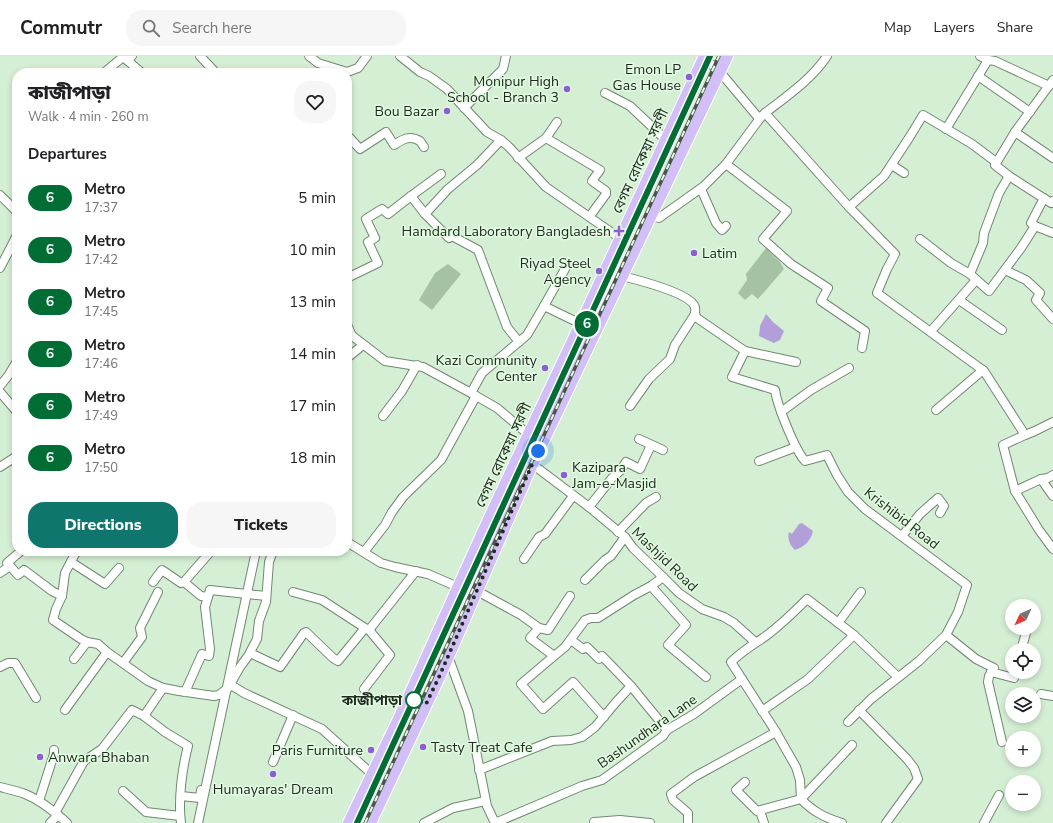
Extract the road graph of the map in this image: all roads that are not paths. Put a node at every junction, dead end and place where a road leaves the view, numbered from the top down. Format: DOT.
graph roads {
  1 [pos="200,56"];
  2 [pos="309,56"];
  3 [pos="367,56"];
  4 [pos="400,56"];
  5 [pos="506,56"];
  6 [pos="727,56"];
  7 [pos="827,56"];
  8 [pos="980,56"];
  9 [pos="704,57"];
  10 [pos="130,58"];
  11 [pos="993,59"];
  12 [pos="110,68"];
  13 [pos="138,68"];
  14 [pos="211,68"];
  15 [pos="334,68"];
  16 [pos="352,70"];
  17 [pos="720,72"];
  18 [pos="978,76"];
  19 [pos="1051,83"];
  20 [pos="605,93"];
  21 [pos="464,108"];
  22 [pos="1030,112"];
  23 [pos="763,115"];
  24 [pos="557,122"];
  25 [pos="946,128"];
  26 [pos="1015,132"];
  27 [pos="546,138"];
  28 [pos="352,140"];
  29 [pos="501,140"];
  30 [pos="666,140"];
  31 [pos="424,147"];
  32 [pos="518,158"];
  33 [pos="1053,158"];
  34 [pos="996,162"];
  35 [pos="726,164"];
  36 [pos="892,165"];
  37 [pos="904,173"];
  38 [pos="441,174"];
  39 [pos="1009,176"];
  40 [pos="701,189"];
  41 [pos="0,195"];
  42 [pos="411,196"];
  43 [pos="1044,198"];
  44 [pos="1053,201"];
  45 [pos="12,207"];
  46 [pos="849,207"];
  47 [pos="425,214"];
  48 [pos="590,216"];
  49 [pos="651,216"];
  50 [pos="726,226"];
  51 [pos="1035,226"];
  52 [pos="1053,233"];
  53 [pos="920,238"];
  54 [pos="621,239"];
  55 [pos="12,243"];
  56 [pos="2,258"];
  57 [pos="0,268"];
  58 [pos="565,269"];
  59 [pos="1005,270"];
  60 [pos="352,276"];
  61 [pos="622,276"];
  62 [pos="973,277"];
  63 [pos="960,300"];
  64 [pos="544,306"];
  65 [pos="695,314"];
  66 [pos="1053,319"];
  67 [pos="581,324"];
  68 [pos="1002,330"];
  69 [pos="930,331"];
  70 [pos="352,337"];
  71 [pos="519,342"];
  72 [pos="363,345"];
  73 [pos="862,348"];
  74 [pos="745,351"];
  75 [pos="352,354"];
  76 [pos="796,362"];
  77 [pos="417,365"];
  78 [pos="849,368"];
  79 [pos="12,369"];
  80 [pos="983,370"];
  81 [pos="0,386"];
  82 [pos="0,392"];
  83 [pos="474,394"];
  84 [pos="12,406"];
  85 [pos="630,406"];
  86 [pos="936,410"];
  87 [pos="781,412"];
  88 [pos="383,416"];
  89 [pos="1053,422"];
  90 [pos="529,435"];
  91 [pos="1026,435"];
  92 [pos="639,439"];
  93 [pos="651,445"];
  94 [pos="796,447"];
  95 [pos="663,450"];
  96 [pos="12,459"];
  97 [pos="759,461"];
  98 [pos="532,464"];
  99 [pos="0,467"];
  100 [pos="1053,475"];
  101 [pos="1041,479"];
  102 [pos="1016,491"];
  103 [pos="573,496"];
  104 [pos="1053,496"];
  105 [pos="656,497"];
  106 [pos="588,507"];
  107 [pos="940,513"];
  108 [pos="622,535"];
  109 [pos="902,536"];
  110 [pos="352,545"];
  111 [pos="1053,549"];
  112 [pos="364,552"];
  113 [pos="15,556"];
  114 [pos="75,556"];
  115 [pos="207,556"];
  116 [pos="255,556"];
  117 [pos="271,556"];
  118 [pos="524,559"];
  119 [pos="71,562"];
  120 [pos="10,566"];
  121 [pos="119,568"];
  122 [pos="416,571"];
  123 [pos="0,573"];
  124 [pos="663,576"];
  125 [pos="585,580"];
  126 [pos="153,582"];
  127 [pos="184,582"];
  128 [pos="651,586"];
  129 [pos="458,587"];
  130 [pos="477,591"];
  131 [pos="158,592"];
  132 [pos="294,592"];
  133 [pos="861,592"];
  134 [pos="62,596"];
  135 [pos="266,596"];
  136 [pos="570,596"];
  137 [pos="208,597"];
  138 [pos="838,623"];
  139 [pos="539,628"];
  140 [pos="367,629"];
  141 [pos="854,635"];
  142 [pos="946,635"];
  143 [pos="571,640"];
  144 [pos="87,642"];
  145 [pos="755,642"];
  146 [pos="107,652"];
  147 [pos="250,653"];
  148 [pos="448,656"];
  149 [pos="554,656"];
  150 [pos="74,660"];
  151 [pos="124,663"];
  152 [pos="0,667"];
  153 [pos="991,672"];
  154 [pos="706,676"];
  155 [pos="1005,676"];
  156 [pos="898,678"];
  157 [pos="742,679"];
  158 [pos="231,685"];
  159 [pos="632,686"];
  160 [pos="163,688"];
  161 [pos="364,689"];
  162 [pos="185,692"];
  163 [pos="1041,694"];
  164 [pos="1053,696"];
  165 [pos="36,698"];
  166 [pos="65,710"];
  167 [pos="762,710"];
  168 [pos="859,710"];
  169 [pos="293,715"];
  170 [pos="144,716"];
  171 [pos="604,717"];
  172 [pos="848,722"];
  173 [pos="667,730"];
  174 [pos="776,732"];
  175 [pos="213,737"];
  176 [pos="1002,742"];
  177 [pos="852,745"];
  178 [pos="54,750"];
  179 [pos="273,762"];
  180 [pos="479,770"];
  181 [pos="373,774"];
  182 [pos="745,782"];
  183 [pos="0,788"];
  184 [pos="123,791"];
  185 [pos="999,794"];
  186 [pos="181,796"];
  187 [pos="801,799"];
  188 [pos="39,801"];
  189 [pos="485,801"];
  190 [pos="760,811"];
  191 [pos="56,814"];
  192 [pos="181,820"];
  193 [pos="594,822"];
  194 [pos="50,823"];
  195 [pos="66,823"];
  196 [pos="198,823"];
  197 [pos="349,823"];
  198 [pos="370,823"];
  199 [pos="424,823"];
  200 [pos="496,823"];
  201 [pos="650,823"];
  202 [pos="688,823"];
  203 [pos="764,823"];
  204 [pos="842,823"];
  205 [pos="886,823"];
  206 [pos="984,823"];
  1 -- 14 [label="street"];
  2 -- 15 [label="street"];
  3 -- 16 [label="street"];
  4 -- 21 [label="street"];
  5 -- 21 [label="street"];
  6 -- 17 [label="main road"];
  7 -- 23 [label="street"];
  8 -- 11 [label="street"];
  9 -- 17 [label="street"];
  9 -- 30 [label="main road, বেগম রোকেয়া সরণী"];
  10 -- 12 [label="street"];
  10 -- 13 [label="street"];
  11 -- 18 [label="street"];
  11 -- 19 [label="street"];
  17 -- 23 [label="street"];
  17 -- 49 [label="main road"];
  18 -- 22 [label="street"];
  18 -- 25 [label="street"];
  19 -- 22 [label="street"];
  20 -- 30 [label="street"];
  21 -- 29 [label="street"];
  22 -- 26 [label="street"];
  23 -- 35 [label="street"];
  23 -- 46 [label="street"];
  24 -- 27 [label="street"];
  25 -- 34 [label="street"];
  25 -- 36 [label="street"];
  26 -- 33 [label="street"];
  26 -- 34 [label="street"];
  27 -- 32 [label="street"];
  27 -- 48 [label="street"];
  28 -- 31 [label="street"];
  29 -- 32 [label="street"];
  29 -- 47 [label="street"];
  30 -- 54 [label="main road, বেগম রোকেয়া সরণী"];
  32 -- 48 [label="street"];
  34 -- 39 [label="street"];
  35 -- 40 [label="street"];
  35 -- 73 [label="street"];
  36 -- 37 [label="street"];
  36 -- 46 [label="street"];
  38 -- 42 [label="street"];
  39 -- 43 [label="street"];
  39 -- 62 [label="street"];
  40 -- 49 [label="street"];
  40 -- 50 [label="street"];
  41 -- 45 [label="street"];
  42 -- 47 [label="street"];
  42 -- 60 [label="street"];
  43 -- 44 [label="street"];
  43 -- 51 [label="street"];
  46 -- 69 [label="street"];
  47 -- 71 [label="street"];
  48 -- 54 [label="street"];
  49 -- 61 [label="main road"];
  51 -- 52 [label="street"];
  51 -- 59 [label="street"];
  53 -- 62 [label="street"];
  54 -- 67 [label="main road, বেগম রোকেয়া সরণী"];
  55 -- 56 [label="street"];
  56 -- 57 [label="street"];
  58 -- 64 [label="street"];
  59 -- 62 [label="street"];
  59 -- 66 [label="street"];
  61 -- 65 [label="street"];
  61 -- 98 [label="main road"];
  62 -- 63 [label="street"];
  63 -- 68 [label="street"];
  63 -- 69 [label="street"];
  64 -- 67 [label="street"];
  64 -- 71 [label="street"];
  65 -- 74 [label="street"];
  65 -- 85 [label="street"];
  67 -- 90 [label="main road, বেগম রোকেয়া সরণী"];
  69 -- 80 [label="street"];
  70 -- 72 [label="street"];
  71 -- 83 [label="street"];
  72 -- 75 [label="street"];
  72 -- 77 [label="street"];
  74 -- 76 [label="street"];
  74 -- 87 [label="street, Krishibid Road"];
  77 -- 83 [label="street"];
  77 -- 88 [label="street"];
  78 -- 87 [label="street"];
  79 -- 81 [label="street"];
  80 -- 86 [label="street"];
  80 -- 91 [label="street"];
  82 -- 84 [label="street"];
  83 -- 90 [label="street"];
  83 -- 112 [label="street"];
  87 -- 94 [label="street, Krishibid Road"];
  89 -- 91 [label="street"];
  90 -- 129 [label="main road, বেগম রোকেয়া সরণী"];
  91 -- 102 [label="street"];
  92 -- 93 [label="street"];
  93 -- 95 [label="street"];
  93 -- 106 [label="street"];
  94 -- 97 [label="street"];
  94 -- 109 [label="street, Krishibid Road"];
  96 -- 99 [label="street"];
  98 -- 103 [label="street, Mashjid Road"];
  98 -- 130 [label="main road"];
  100 -- 101 [label="street"];
  101 -- 102 [label="street"];
  101 -- 104 [label="street"];
  102 -- 111 [label="street"];
  103 -- 106 [label="street, Mashjid Road"];
  103 -- 118 [label="street"];
  105 -- 108 [label="street, Mashjid Road"];
  106 -- 108 [label="street, Mashjid Road"];
  107 -- 109 [label="street"];
  108 -- 124 [label="street, Mashjid Road"];
  108 -- 125 [label="street"];
  109 -- 142 [label="street, Krishibid Road"];
  110 -- 112 [label="street"];
  112 -- 122 [label="street"];
  113 -- 120 [label="street"];
  114 -- 119 [label="street"];
  115 -- 127 [label="street"];
  116 -- 196 [label="street"];
  117 -- 135 [label="street"];
  119 -- 121 [label="street"];
  119 -- 134 [label="street"];
  120 -- 123 [label="street"];
  120 -- 134 [label="street"];
  122 -- 129 [label="street"];
  122 -- 140 [label="street"];
  124 -- 128 [label="street"];
  124 -- 145 [label="street, Mashjid Road"];
  126 -- 127 [label="street"];
  127 -- 137 [label="street"];
  128 -- 143 [label="street"];
  128 -- 154 [label="street"];
  129 -- 181 [label="main road, বেগম রোকেয়া সরণী"];
  130 -- 139 [label="street"];
  130 -- 148 [label="main road"];
  131 -- 151 [label="street"];
  132 -- 140 [label="street"];
  133 -- 138 [label="street"];
  134 -- 144 [label="street"];
  135 -- 137 [label="street"];
  135 -- 147 [label="street"];
  136 -- 139 [label="street"];
  137 -- 162 [label="street"];
  138 -- 141 [label="street"];
  138 -- 145 [label="street"];
  139 -- 149 [label="street"];
  140 -- 147 [label="street"];
  140 -- 161 [label="street"];
  141 -- 156 [label="street"];
  141 -- 167 [label="street"];
  142 -- 153 [label="street"];
  142 -- 156 [label="street"];
  143 -- 149 [label="street"];
  143 -- 159 [label="street"];
  144 -- 146 [label="street"];
  144 -- 150 [label="street"];
  145 -- 157 [label="street"];
  146 -- 151 [label="street"];
  146 -- 166 [label="street"];
  147 -- 158 [label="street"];
  148 -- 180 [label="street"];
  148 -- 198 [label="main road"];
  149 -- 171 [label="street"];
  151 -- 160 [label="street"];
  152 -- 165 [label="street"];
  153 -- 155 [label="street"];
  153 -- 176 [label="street"];
  156 -- 168 [label="street"];
  157 -- 167 [label="street"];
  157 -- 173 [label="street, Bashundhara Lane"];
  158 -- 162 [label="street"];
  158 -- 169 [label="street"];
  159 -- 171 [label="street"];
  159 -- 173 [label="street"];
  160 -- 162 [label="street"];
  160 -- 170 [label="street"];
  163 -- 164 [label="street"];
  167 -- 174 [label="street"];
  168 -- 172 [label="street"];
  168 -- 205 [label="street"];
  169 -- 179 [label="street"];
  169 -- 181 [label="street"];
  170 -- 186 [label="street"];
  170 -- 191 [label="street"];
  171 -- 180 [label="street"];
  173 -- 200 [label="street, Bashundhara Lane"];
  174 -- 187 [label="street"];
  174 -- 202 [label="street"];
  175 -- 186 [label="street"];
  177 -- 187 [label="street"];
  178 -- 188 [label="street"];
  180 -- 189 [label="street"];
  181 -- 197 [label="main road, বেগম রোকেয়া সরণী"];
  182 -- 190 [label="street"];
  183 -- 188 [label="street"];
  184 -- 192 [label="street"];
  185 -- 206 [label="street"];
  186 -- 192 [label="street"];
  187 -- 190 [label="street"];
  187 -- 204 [label="street"];
  188 -- 191 [label="street"];
  189 -- 199 [label="street"];
  189 -- 200 [label="street"];
  190 -- 203 [label="street"];
  191 -- 194 [label="street"];
  191 -- 195 [label="street"];
  193 -- 201 [label="street"];
}
